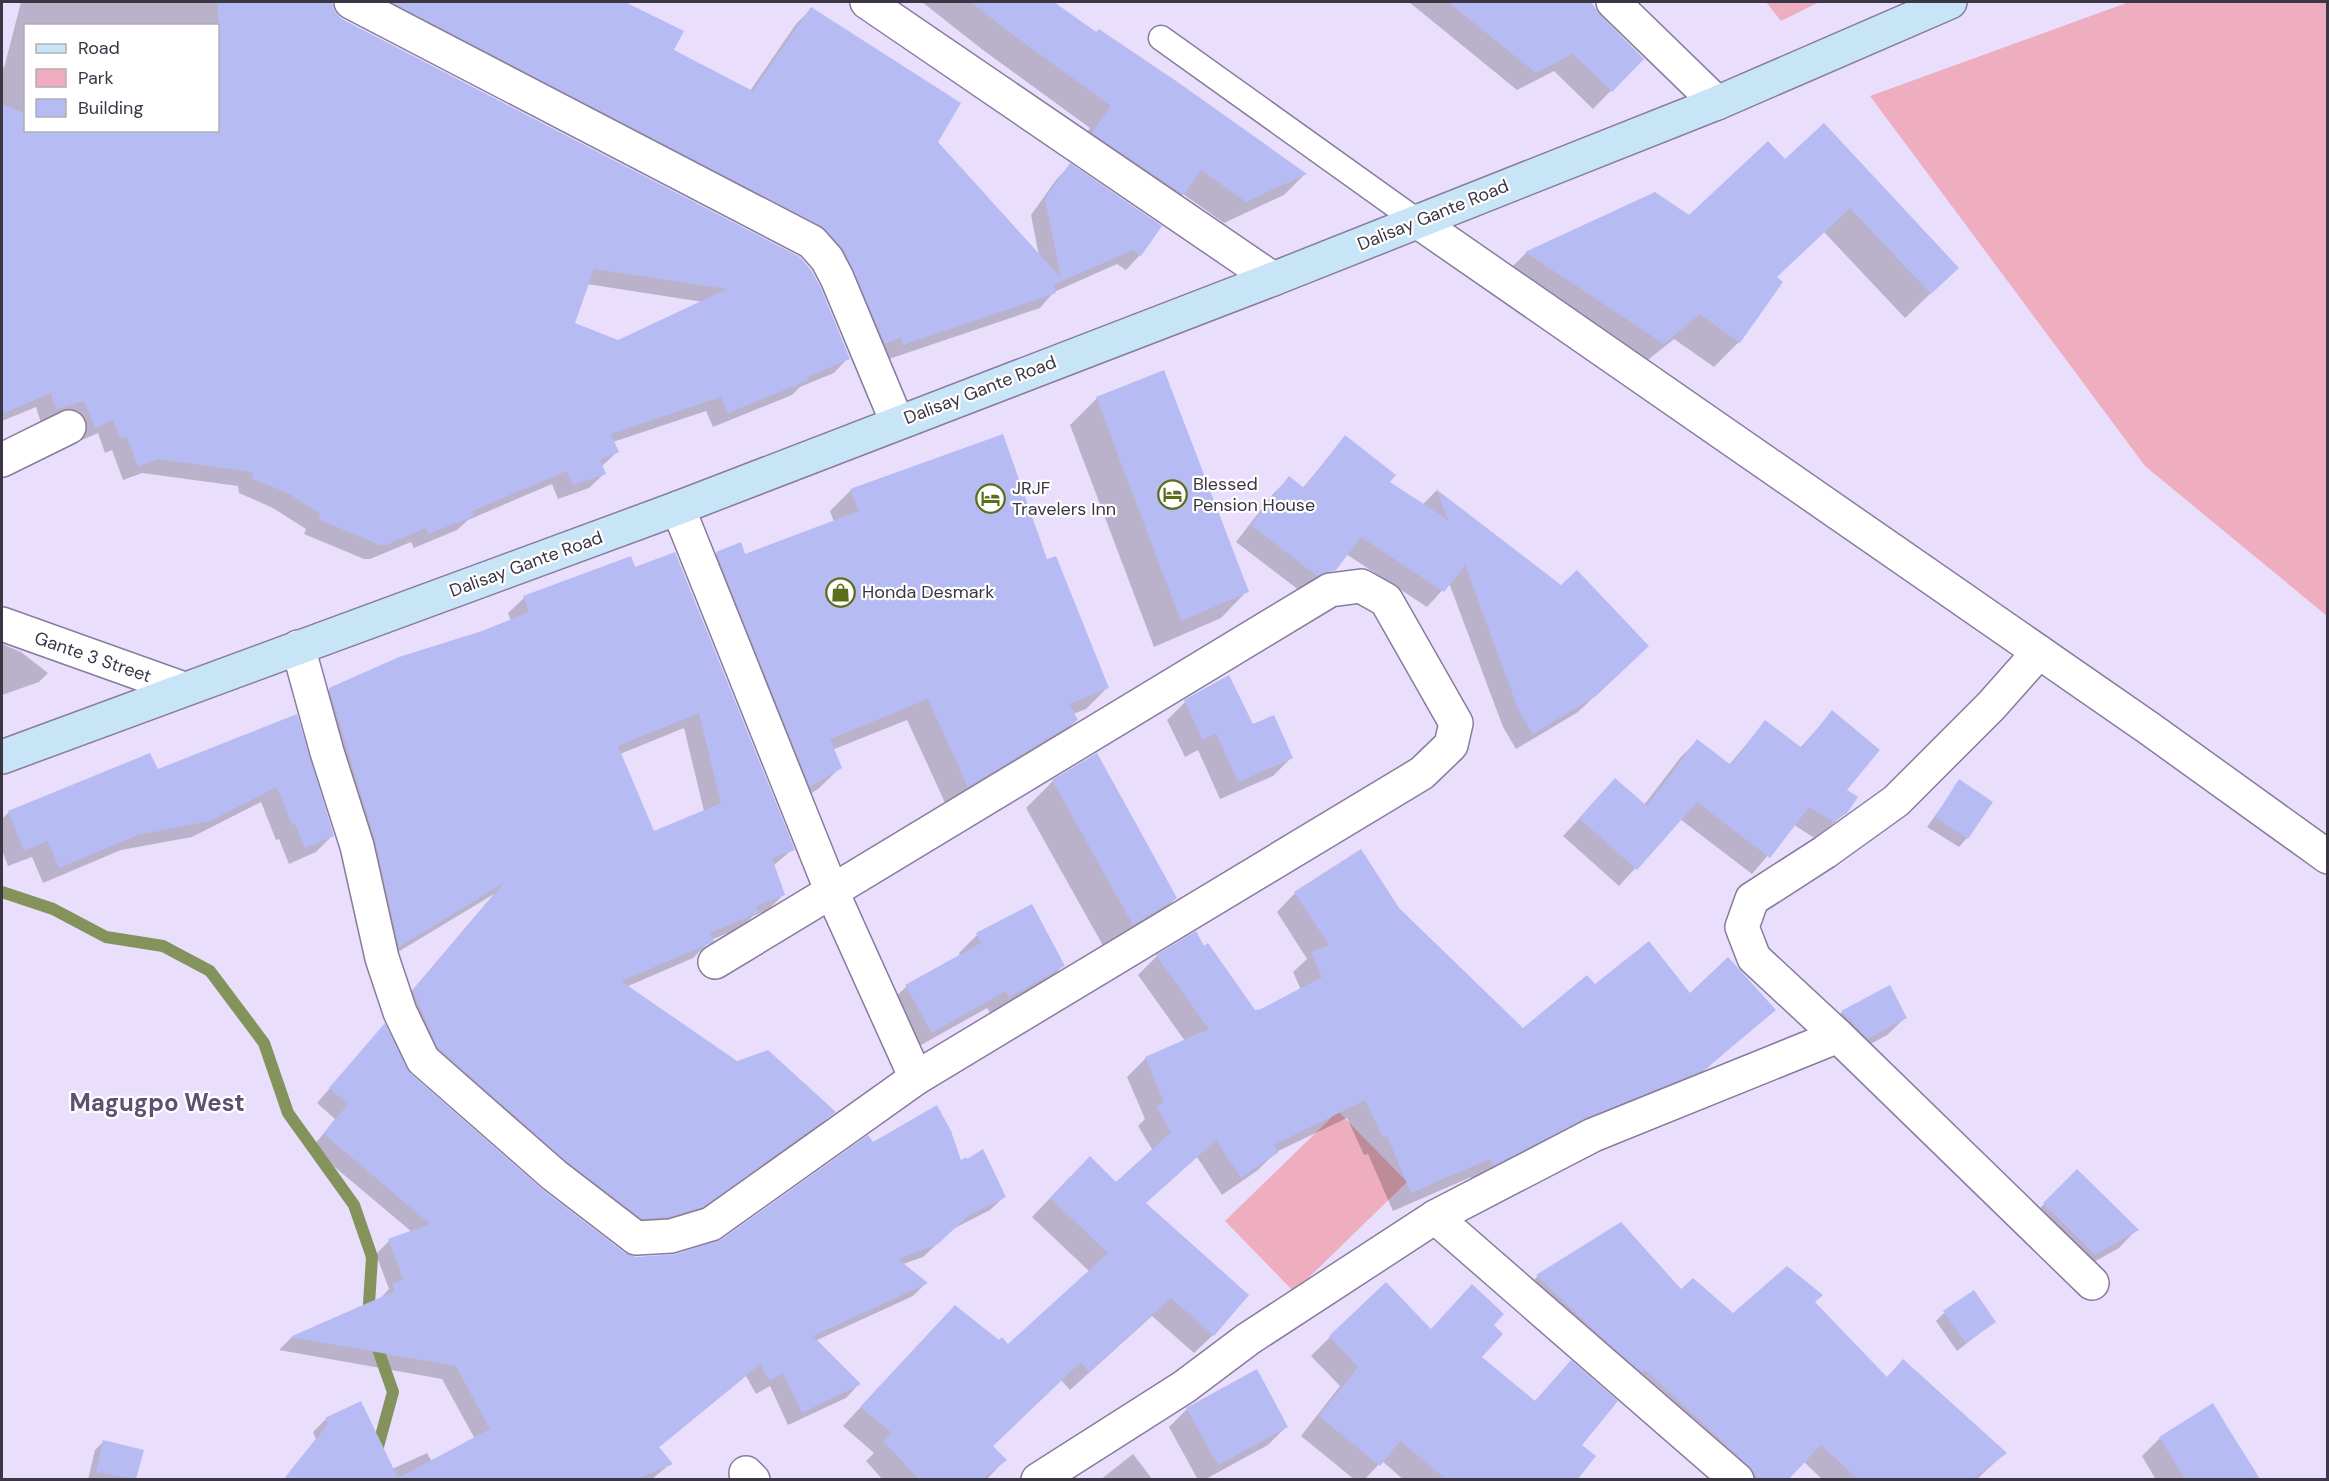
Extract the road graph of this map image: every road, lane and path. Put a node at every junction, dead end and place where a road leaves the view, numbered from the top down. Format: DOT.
graph roads {
  1 [pos="351,2"];
  2 [pos="867,2"];
  3 [pos="1613,2"];
  4 [pos="1950,2"];
  5 [pos="1161,38"];
  6 [pos="1717,103"];
  7 [pos="1418,221"];
  8 [pos="1273,279"];
  9 [pos="897,422"];
  10 [pos="69,427"];
  11 [pos="2,460"];
  12 [pos="678,508"];
  13 [pos="2,624"];
  14 [pos="298,647"];
  15 [pos="2039,652"];
  16 [pos="184,689"];
  17 [pos="2,757"];
  18 [pos="2328,857"];
  19 [pos="832,892"];
  20 [pos="715,962"];
  21 [pos="1838,1036"];
  22 [pos="916,1078"];
  23 [pos="1435,1217"];
  24 [pos="2092,1283"];
  25 [pos="1038,1479"];
  26 [pos="1737,1479"];
  1 -- 9 [label="street"];
  2 -- 8 [label="street"];
  3 -- 6 [label="street"];
  4 -- 6 [label="main road, Dalisay Gante Road"];
  5 -- 7 [label="lane"];
  6 -- 7 [label="main road, Dalisay Gante Road"];
  7 -- 8 [label="main road, Dalisay Gante Road"];
  7 -- 15 [label="street"];
  8 -- 9 [label="main road, Dalisay Gante Road"];
  9 -- 12 [label="main road, Dalisay Gante Road"];
  10 -- 11 [label="street"];
  12 -- 14 [label="main road, Dalisay Gante Road"];
  12 -- 19 [label="street"];
  13 -- 16 [label="street, Gante 3 Street"];
  14 -- 16 [label="main road, Dalisay Gante Road"];
  14 -- 22 [label="street"];
  15 -- 18 [label="street"];
  15 -- 21 [label="street"];
  16 -- 17 [label="main road, Dalisay Gante Road"];
  19 -- 20 [label="street"];
  19 -- 22 [label="street"];
  19 -- 22 [label="street"];
  21 -- 23 [label="street"];
  21 -- 24 [label="street"];
  23 -- 25 [label="street"];
  23 -- 26 [label="street"];
}
